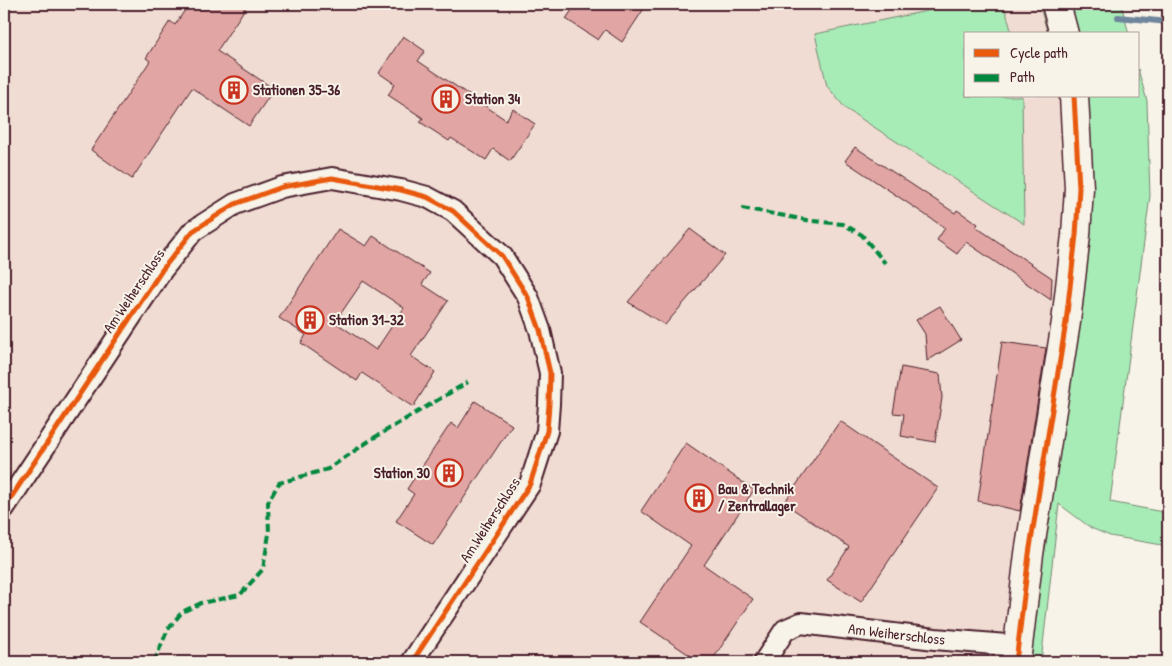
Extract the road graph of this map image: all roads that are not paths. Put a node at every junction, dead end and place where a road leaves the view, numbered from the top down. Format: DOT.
graph roads {
  1 [pos="1056,4"];
  2 [pos="1063,32"];
  3 [pos="1074,98"];
  4 [pos="4,508"];
  5 [pos="1017,654"];
  6 [pos="412,662"];
  7 [pos="764,662"];
  1 -- 2 [label="street"];
  3 -- 5 [label="street"];
  4 -- 6 [label="street, Am Weiherschloss"];
  5 -- 7 [label="street, Am Weiherschloss"];
}
